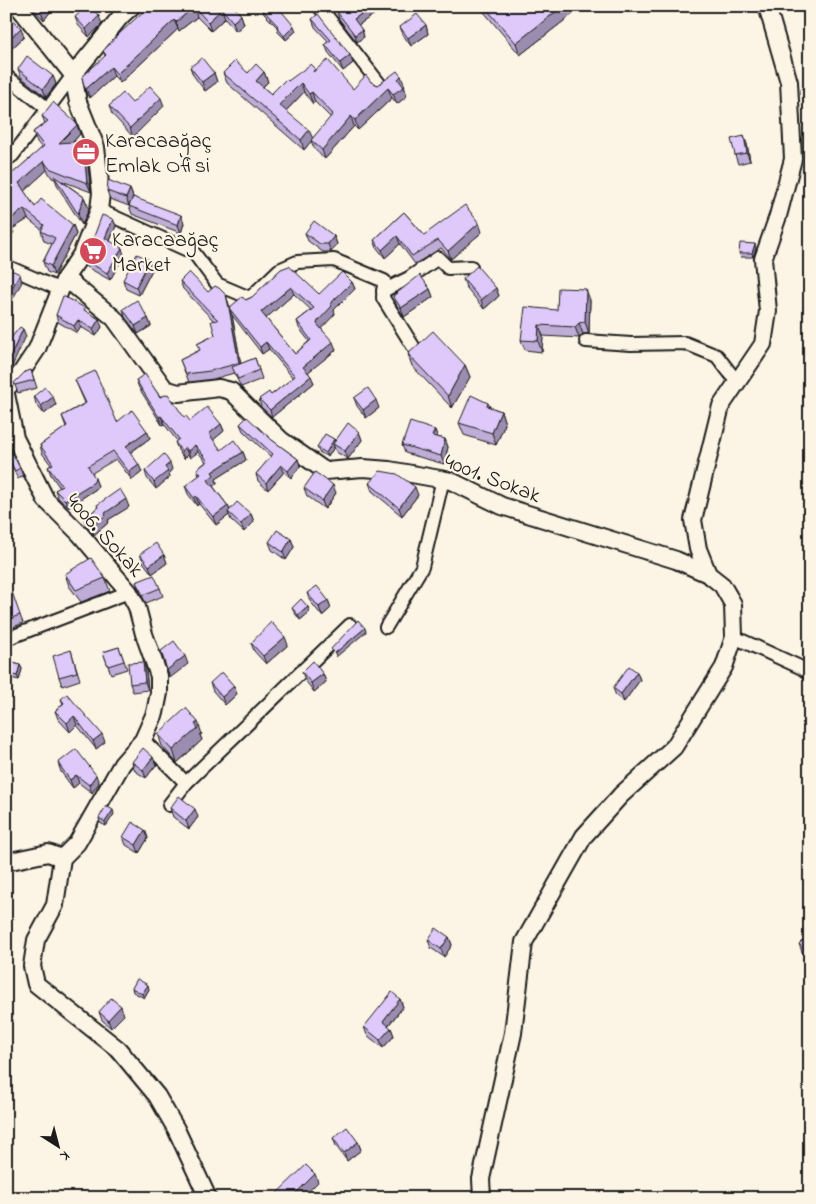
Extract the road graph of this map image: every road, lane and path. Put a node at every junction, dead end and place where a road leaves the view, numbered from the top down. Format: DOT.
graph roads {
  1 [pos="18,6"];
  2 [pos="132,6"];
  3 [pos="319,6"];
  4 [pos="767,6"];
  5 [pos="73,75"];
  6 [pos="6,76"];
  7 [pos="381,86"];
  8 [pos="48,109"];
  9 [pos="6,160"];
  10 [pos="99,210"];
  11 [pos="6,266"];
  12 [pos="471,267"];
  13 [pos="63,284"];
  14 [pos="383,291"];
  15 [pos="586,341"];
  16 [pos="416,351"];
  17 [pos="737,382"];
  18 [pos="6,389"];
  19 [pos="6,394"];
  20 [pos="444,479"];
  21 [pos="708,574"];
  22 [pos="129,592"];
  23 [pos="350,625"];
  24 [pos="386,627"];
  25 [pos="734,637"];
  26 [pos="6,639"];
  27 [pos="810,674"];
  28 [pos="143,740"];
  29 [pos="186,783"];
  30 [pos="169,805"];
  31 [pos="62,858"];
  32 [pos="6,862"];
  33 [pos="208,1198"];
  34 [pos="482,1198"];
  1 -- 5 [label="street"];
  2 -- 5 [label="street"];
  3 -- 7 [label="street"];
  4 -- 17 [label="street"];
  5 -- 8 [label="street"];
  5 -- 10 [label="street"];
  6 -- 8 [label="street"];
  8 -- 9 [label="street"];
  10 -- 13 [label="street"];
  10 -- 14 [label="street"];
  11 -- 13 [label="street"];
  12 -- 14 [label="street"];
  13 -- 18 [label="street"];
  13 -- 20 [label="street, 4001. Sokak"];
  14 -- 16 [label="street"];
  15 -- 17 [label="street"];
  17 -- 21 [label="street"];
  19 -- 22 [label="street, 4006. Sokak"];
  20 -- 21 [label="street, 4001. Sokak"];
  20 -- 24 [label="street"];
  21 -- 25 [label="street"];
  22 -- 26 [label="street"];
  22 -- 28 [label="street, 4006. Sokak"];
  23 -- 29 [label="street"];
  25 -- 27 [label="street"];
  25 -- 34 [label="street"];
  28 -- 29 [label="street"];
  28 -- 31 [label="street, 4006. Sokak"];
  29 -- 30 [label="street"];
  31 -- 32 [label="street"];
  31 -- 33 [label="street"];
}
